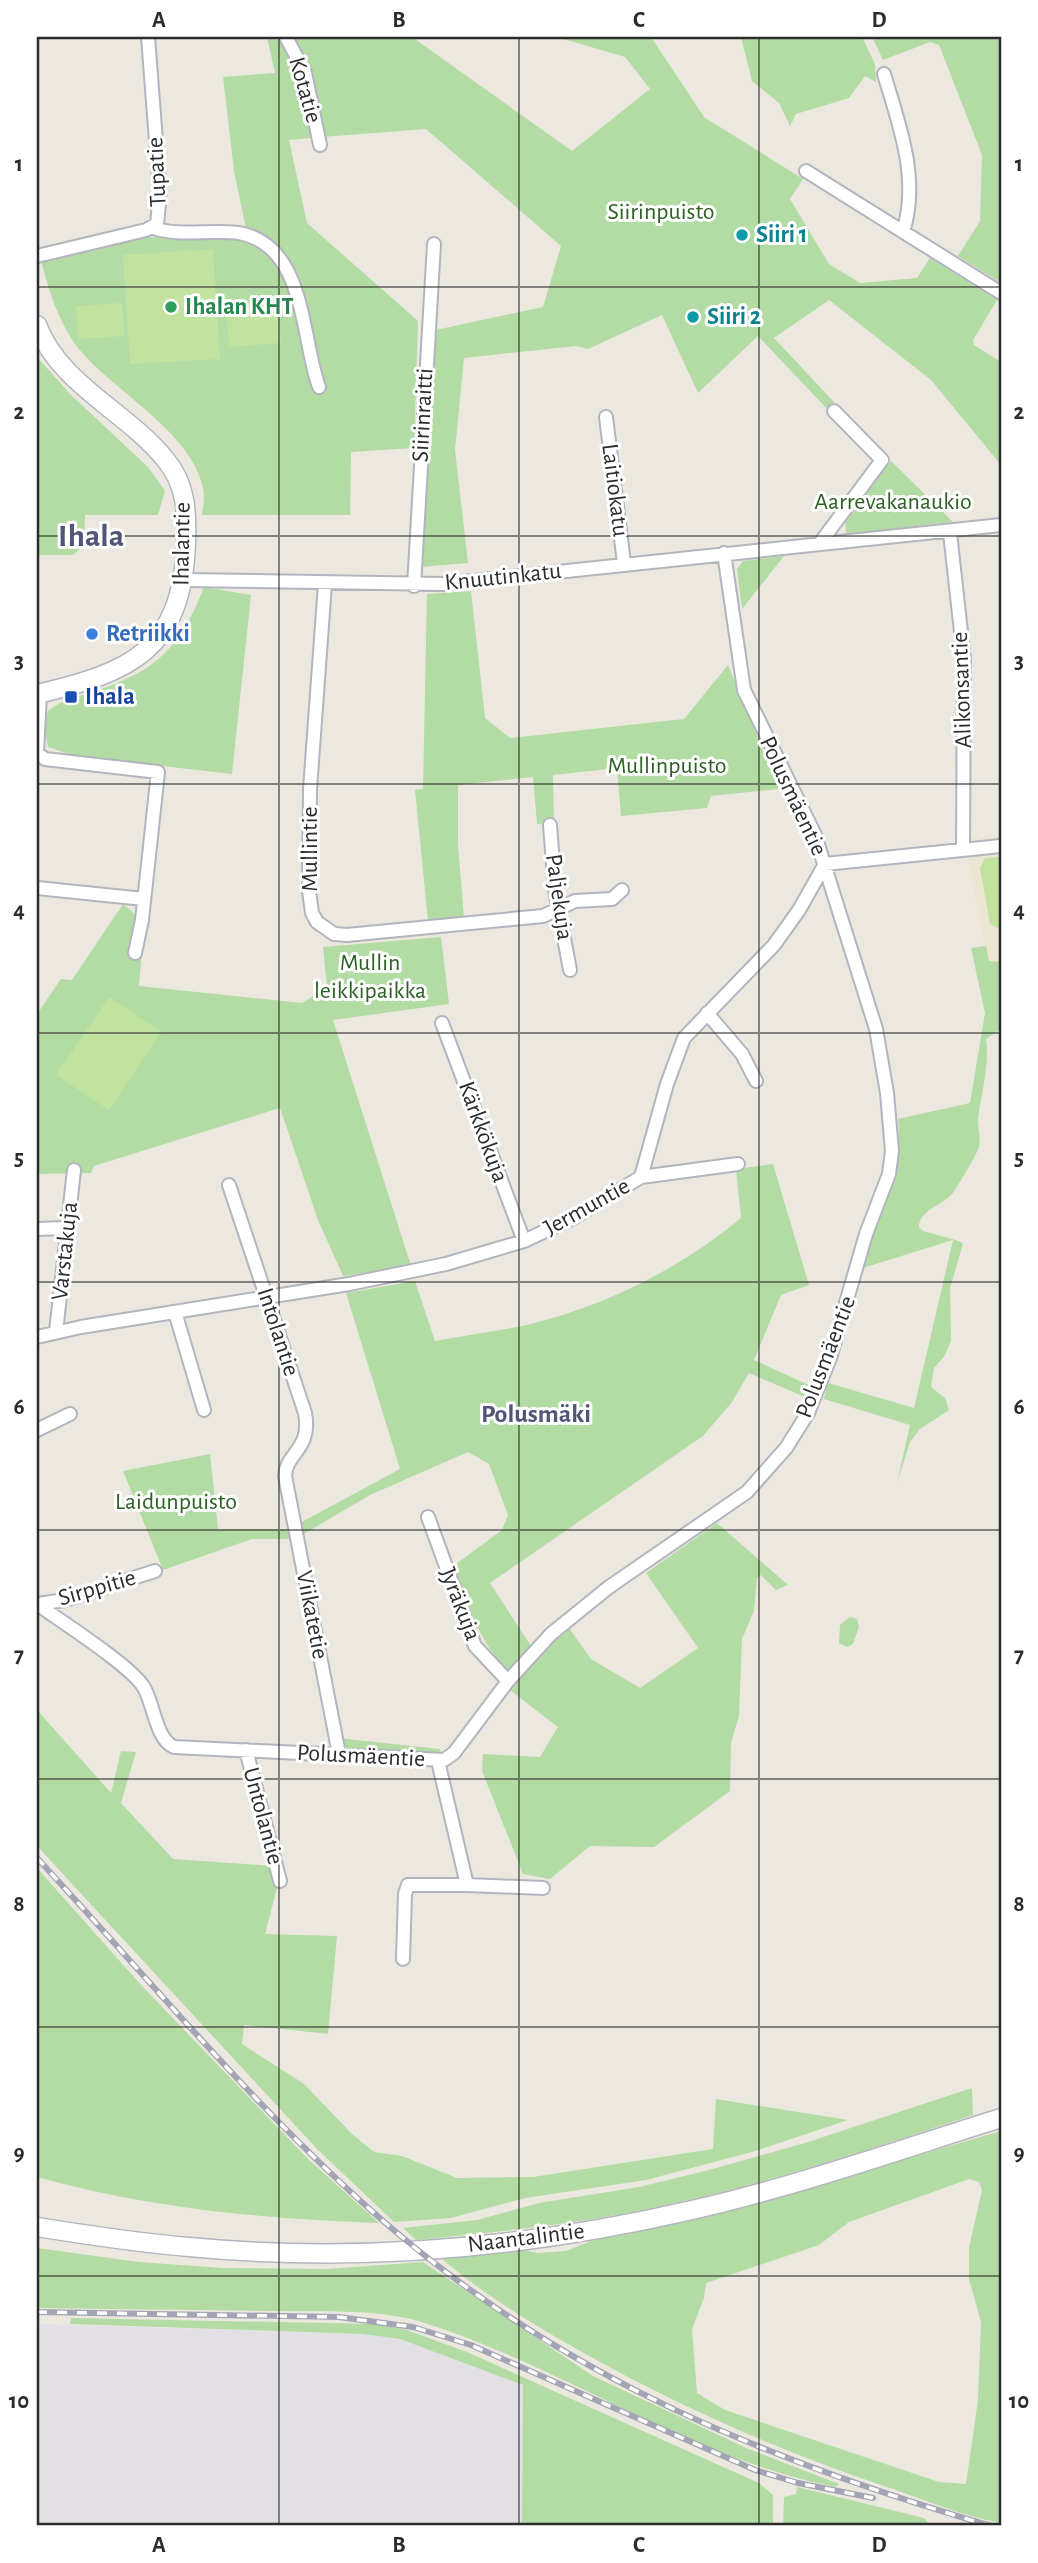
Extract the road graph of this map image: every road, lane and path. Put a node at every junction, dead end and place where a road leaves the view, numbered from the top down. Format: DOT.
graph roads {
  1 [pos="148,37"];
  2 [pos="286,37"];
  3 [pos="884,74"];
  4 [pos="320,145"];
  5 [pos="806,171"];
  6 [pos="153,228"];
  7 [pos="903,232"];
  8 [pos="434,244"];
  9 [pos="37,256"];
  10 [pos="1001,293"];
  11 [pos="37,325"];
  12 [pos="319,387"];
  13 [pos="834,411"];
  14 [pos="606,417"];
  15 [pos="1001,525"];
  16 [pos="950,533"];
  17 [pos="820,543"];
  18 [pos="724,553"];
  19 [pos="624,563"];
  20 [pos="184,580"];
  21 [pos="325,584"];
  22 [pos="414,586"];
  23 [pos="38,694"];
  24 [pos="37,755"];
  25 [pos="550,825"];
  26 [pos="1001,846"];
  27 [pos="963,848"];
  28 [pos="825,864"];
  29 [pos="37,888"];
  30 [pos="622,890"];
  31 [pos="144,899"];
  32 [pos="559,909"];
  33 [pos="135,953"];
  34 [pos="570,970"];
  35 [pos="707,1013"];
  36 [pos="442,1023"];
  37 [pos="756,1081"];
  38 [pos="738,1164"];
  39 [pos="74,1170"];
  40 [pos="641,1177"];
  41 [pos="229,1185"];
  42 [pos="66,1228"];
  43 [pos="37,1229"];
  44 [pos="524,1241"];
  45 [pos="267,1296"];
  46 [pos="175,1312"];
  47 [pos="56,1332"];
  48 [pos="37,1337"];
  49 [pos="204,1410"];
  50 [pos="70,1414"];
  51 [pos="37,1430"];
  52 [pos="285,1476"];
  53 [pos="428,1517"];
  54 [pos="155,1571"];
  55 [pos="37,1604"];
  56 [pos="508,1681"];
  57 [pos="246,1750"];
  58 [pos="339,1754"];
  59 [pos="438,1761"];
  60 [pos="280,1881"];
  61 [pos="467,1885"];
  62 [pos="543,1888"];
  63 [pos="403,1959"];
  64 [pos="1001,2118"];
  65 [pos="37,2221"];
  66 [pos="37,2227"];
  67 [pos="69,2232"];
  1 -- 6 [label="street, Tupatie"];
  2 -- 4 [label="street, Kotatie"];
  3 -- 7 [label="street"];
  5 -- 7 [label="street"];
  6 -- 9 [label="street, Tupatie"];
  6 -- 12 [label="street"];
  7 -- 10 [label="street"];
  8 -- 22 [label="street, Siirinraitti"];
  11 -- 20 [label="main road, Ihalantie"];
  13 -- 17 [label="street"];
  14 -- 19 [label="street, Laitiokatu"];
  15 -- 16 [label="street, Knuutinkatu"];
  16 -- 17 [label="street, Knuutinkatu"];
  16 -- 27 [label="street, Alikonsantie"];
  17 -- 18 [label="street, Knuutinkatu"];
  18 -- 19 [label="street, Knuutinkatu"];
  18 -- 28 [label="street, Polusmäentie"];
  19 -- 22 [label="street, Knuutinkatu"];
  20 -- 21 [label="street, Knuutinkatu"];
  20 -- 23 [label="main road, Ihalantie"];
  21 -- 22 [label="street, Knuutinkatu"];
  21 -- 32 [label="street, Mullintie"];
  23 -- 24 [label="street"];
  24 -- 31 [label="street"];
  25 -- 32 [label="street, Paljekuja"];
  26 -- 27 [label="street"];
  27 -- 28 [label="street"];
  28 -- 35 [label="street, Jermuntie"];
  28 -- 56 [label="street, Polusmäentie"];
  29 -- 31 [label="street"];
  30 -- 32 [label="street, Mullintie"];
  31 -- 33 [label="street"];
  32 -- 34 [label="street, Paljekuja"];
  35 -- 37 [label="street"];
  35 -- 40 [label="street, Jermuntie"];
  36 -- 44 [label="street, Kärkkökuja"];
  38 -- 40 [label="street"];
  39 -- 42 [label="street, Varstakuja"];
  40 -- 44 [label="street, Jermuntie"];
  41 -- 45 [label="street, Intolantie"];
  42 -- 43 [label="street"];
  42 -- 47 [label="street, Varstakuja"];
  44 -- 45 [label="street, Jermuntie"];
  45 -- 46 [label="street, Jermuntie"];
  45 -- 52 [label="street, Intolantie"];
  46 -- 47 [label="street, Jermuntie"];
  46 -- 49 [label="street"];
  47 -- 48 [label="street, Jermuntie"];
  50 -- 51 [label="street"];
  52 -- 58 [label="street, Viikatetie"];
  53 -- 56 [label="street, Jyräkuja"];
  54 -- 55 [label="street, Sirppitie"];
  55 -- 57 [label="street, Polusmäentie"];
  56 -- 59 [label="street, Polusmäentie"];
  57 -- 58 [label="street, Polusmäentie"];
  57 -- 60 [label="street, Untolantie"];
  58 -- 59 [label="street, Polusmäentie"];
  59 -- 61 [label="street"];
  61 -- 62 [label="street"];
  61 -- 63 [label="street"];
  64 -- 67 [label="main road, Naantalintie"];
  65 -- 67 [label="main road"];
  66 -- 67 [label="main road, Naantalintie"];
}
